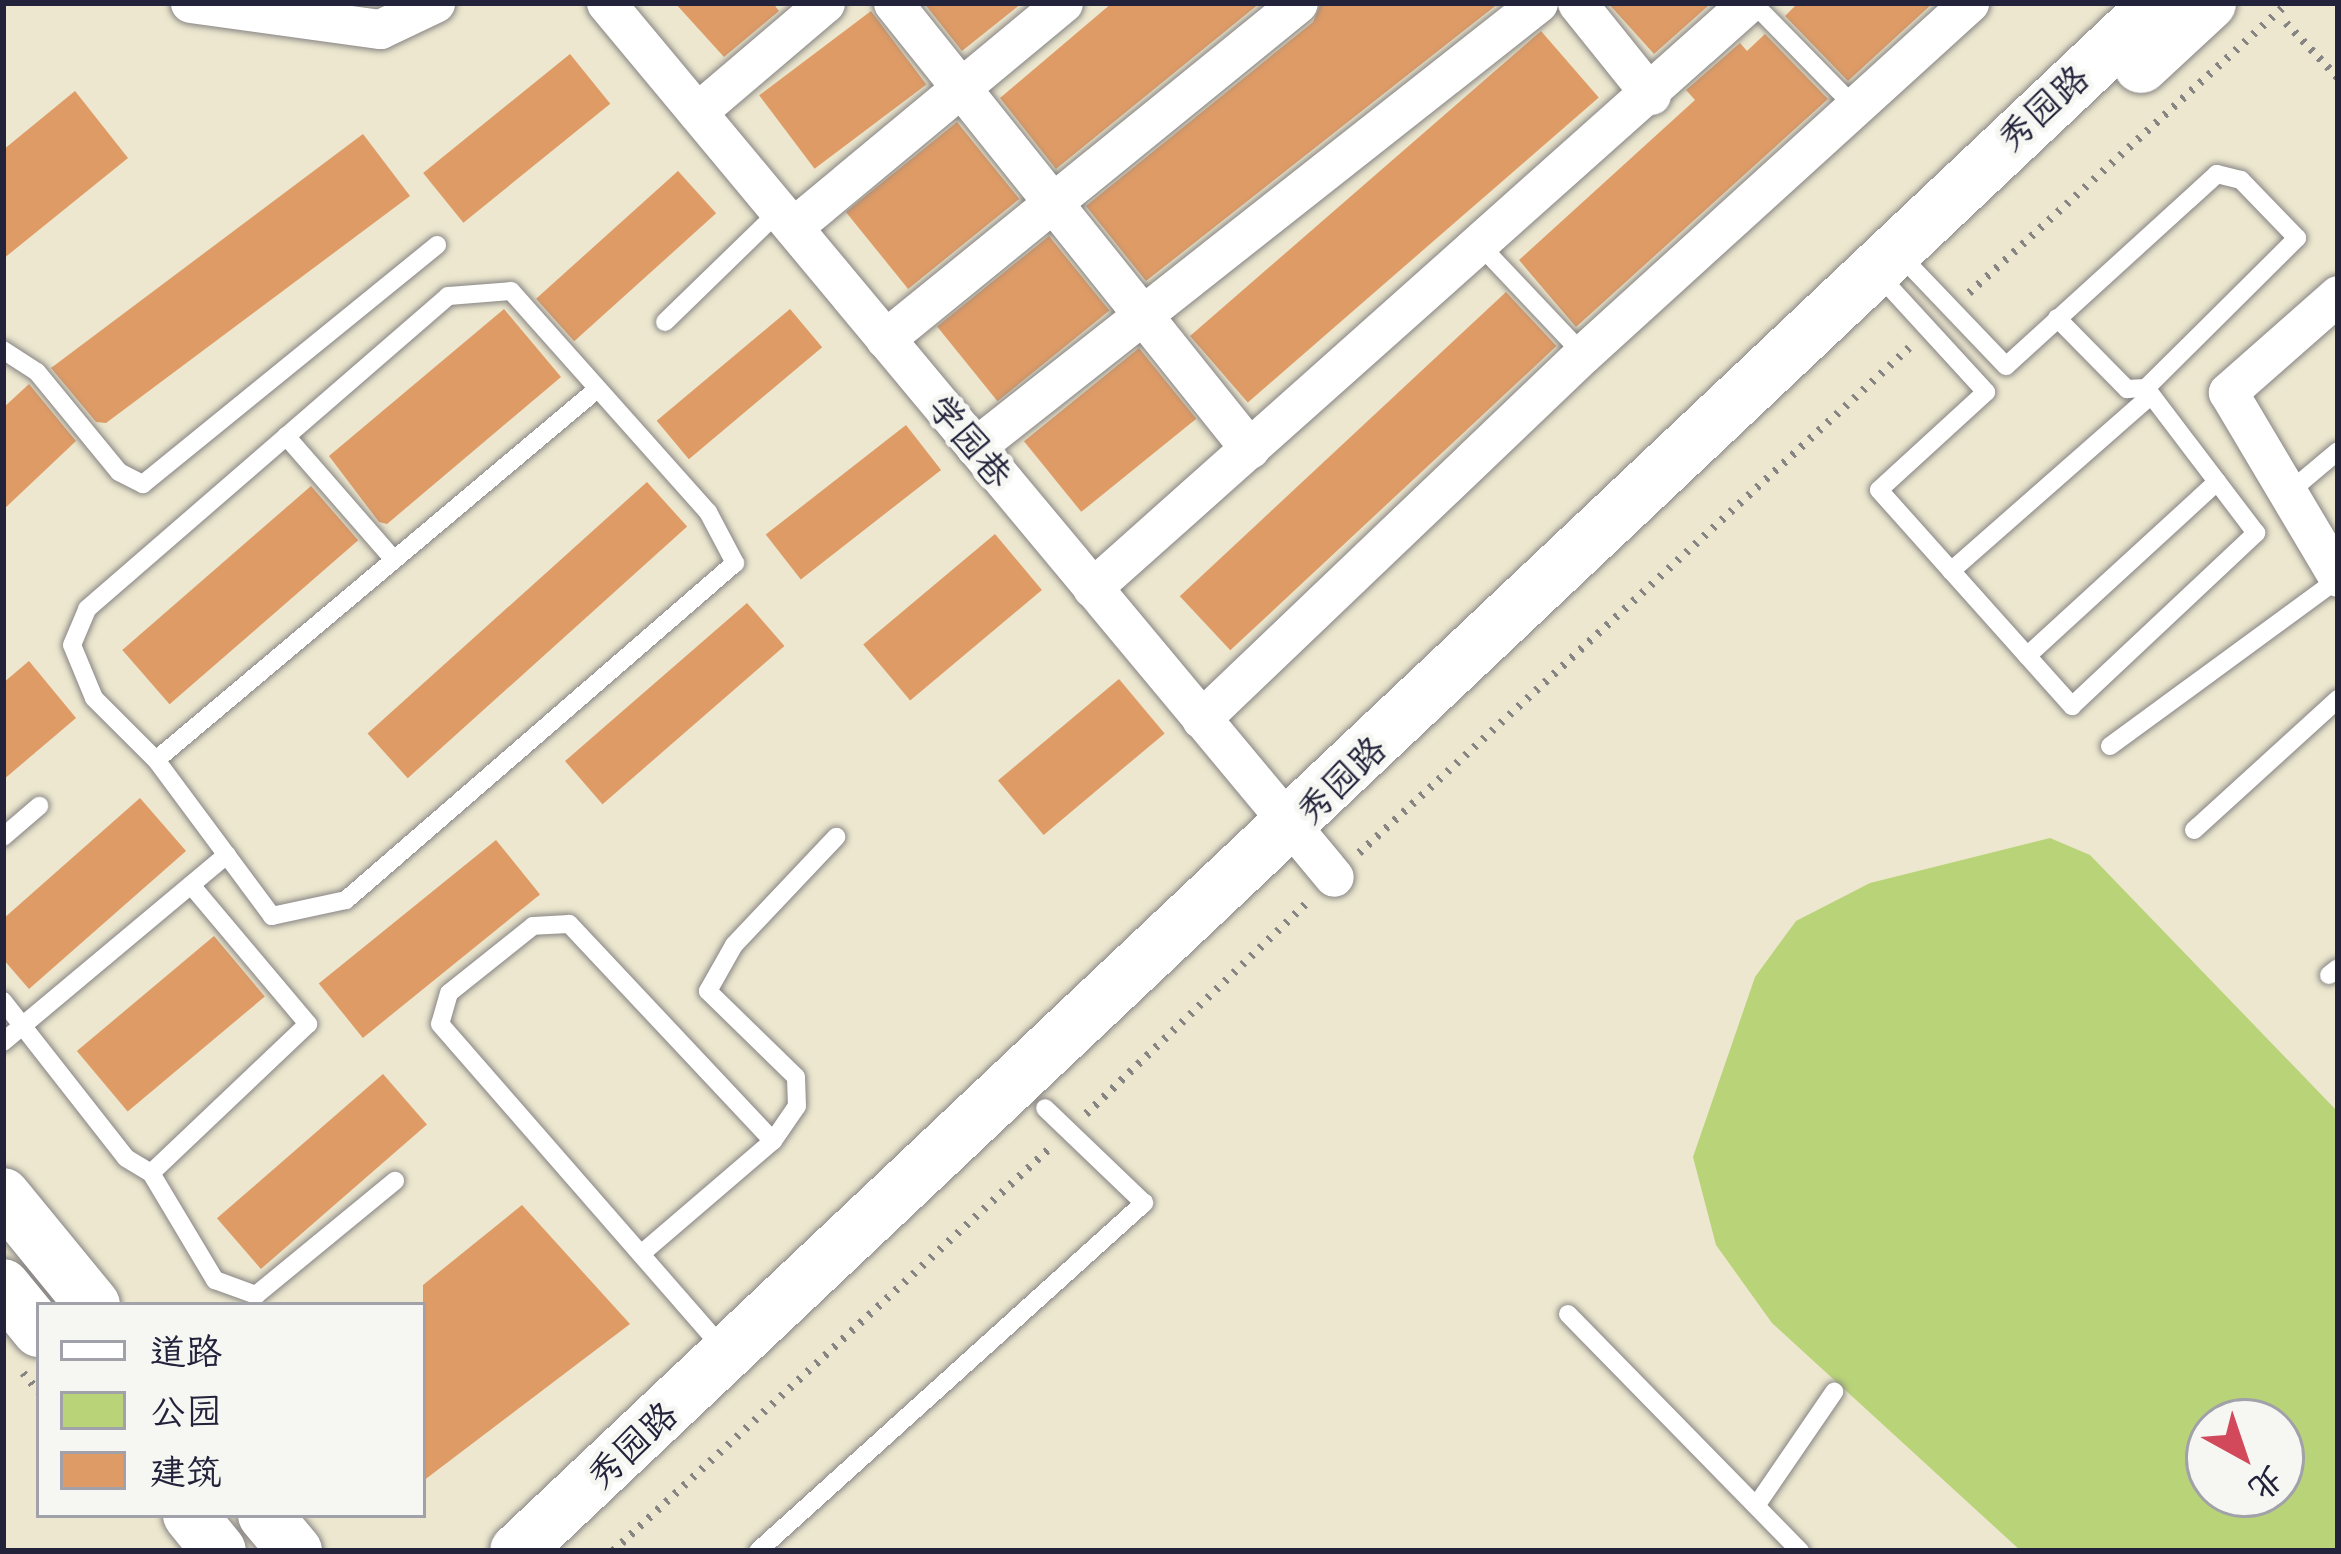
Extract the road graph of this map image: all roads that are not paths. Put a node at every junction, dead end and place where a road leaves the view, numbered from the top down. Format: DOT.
graph roads {
  1 [pos="190,3"];
  2 [pos="435,3"];
  3 [pos="606,3"];
  4 [pos="825,3"];
  5 [pos="893,3"];
  6 [pos="1064,3"];
  7 [pos="1298,3"];
  8 [pos="1538,3"];
  9 [pos="1577,3"];
  10 [pos="1751,3"];
  11 [pos="1969,3"];
  12 [pos="2158,3"];
  13 [pos="2209,3"];
  14 [pos="961,86"];
  15 [pos="1651,95"];
  16 [pos="1854,106"];
  17 [pos="697,112"];
  18 [pos="1054,202"];
  19 [pos="786,219"];
  20 [pos="437,245"];
  21 [pos="1480,245"];
  22 [pos="2338,295"];
  23 [pos="1920,298"];
  24 [pos="1141,316"];
  25 [pos="2057,318"];
  26 [pos="665,322"];
  27 [pos="885,338"];
  28 [pos="3,350"];
  29 [pos="1583,354"];
  30 [pos="595,392"];
  31 [pos="2148,392"];
  32 [pos="286,436"];
  33 [pos="975,447"];
  34 [pos="1250,448"];
  35 [pos="2338,451"];
  36 [pos="2217,482"];
  37 [pos="2288,494"];
  38 [pos="394,560"];
  39 [pos="2335,568"];
  40 [pos="1951,571"];
  41 [pos="1092,588"];
  42 [pos="2027,656"];
  43 [pos="2338,699"];
  44 [pos="1201,719"];
  45 [pos="2110,746"];
  46 [pos="156,760"];
  47 [pos="39,806"];
  48 [pos="2194,830"];
  49 [pos="3,837"];
  50 [pos="836,837"];
  51 [pos="1314,854"];
  52 [pos="227,855"];
  53 [pos="191,885"];
  54 [pos="3,1001"];
  55 [pos="23,1025"];
  56 [pos="3,1042"];
  57 [pos="1058,1119"];
  58 [pos="773,1141"];
  59 [pos="151,1173"];
  60 [pos="395,1181"];
  61 [pos="3,1195"];
  62 [pos="640,1254"];
  63 [pos="3,1286"];
  64 [pos="91,1302"];
  65 [pos="1568,1314"];
  66 [pos="36,1326"];
  67 [pos="728,1355"];
  68 [pos="1834,1391"];
  69 [pos="1758,1503"];
  70 [pos="192,1518"];
  71 [pos="268,1518"];
  72 [pos="219,1551"];
  73 [pos="295,1551"];
  74 [pos="517,1551"];
  75 [pos="569,1551"];
  76 [pos="758,1551"];
  77 [pos="1800,1551"];
  1 -- 2 [label="street"];
  3 -- 17 [label="street, 学园巷"];
  4 -- 17 [label="street"];
  5 -- 14 [label="street"];
  6 -- 14 [label="street"];
  7 -- 18 [label="street"];
  8 -- 24 [label="street"];
  9 -- 15 [label="street"];
  10 -- 15 [label="street"];
  10 -- 16 [label="lane"];
  11 -- 16 [label="street"];
  12 -- 23 [label="street, 秀园路"];
  13 -- 23 [label="street, 秀园路"];
  14 -- 18 [label="street"];
  14 -- 19 [label="street"];
  15 -- 21 [label="street"];
  16 -- 29 [label="street"];
  17 -- 19 [label="street, 学园巷"];
  18 -- 24 [label="street"];
  18 -- 27 [label="street"];
  19 -- 26 [label="lane"];
  19 -- 27 [label="street, 学园巷"];
  20 -- 28 [label="lane"];
  21 -- 29 [label="lane"];
  21 -- 34 [label="street"];
  22 -- 37 [label="street"];
  23 -- 25 [label="lane"];
  23 -- 40 [label="lane"];
  23 -- 51 [label="street, 秀园路"];
  24 -- 33 [label="street"];
  24 -- 34 [label="street"];
  25 -- 31 [label="lane"];
  25 -- 31 [label="lane"];
  27 -- 33 [label="street, 学园巷"];
  29 -- 44 [label="street"];
  30 -- 32 [label="lane"];
  30 -- 38 [label="lane"];
  30 -- 52 [label="lane"];
  31 -- 36 [label="lane"];
  31 -- 40 [label="lane"];
  32 -- 38 [label="lane"];
  32 -- 46 [label="lane"];
  33 -- 41 [label="street, 学园巷"];
  34 -- 41 [label="street"];
  35 -- 37 [label="lane"];
  36 -- 42 [label="lane"];
  36 -- 42 [label="lane"];
  37 -- 39 [label="street"];
  38 -- 46 [label="lane"];
  39 -- 45 [label="lane"];
  40 -- 42 [label="lane"];
  41 -- 44 [label="street, 学园巷"];
  43 -- 48 [label="lane"];
  44 -- 51 [label="street, 学园巷"];
  46 -- 52 [label="lane"];
  47 -- 49 [label="lane"];
  50 -- 58 [label="lane"];
  51 -- 57 [label="street, 秀园路"];
  51 -- 67 [label="street, 秀园路"];
  52 -- 53 [label="lane"];
  53 -- 55 [label="lane"];
  53 -- 59 [label="lane"];
  54 -- 55 [label="lane"];
  55 -- 56 [label="lane"];
  55 -- 59 [label="lane"];
  57 -- 75 [label="street, 秀园路"];
  57 -- 76 [label="lane"];
  58 -- 62 [label="lane"];
  58 -- 62 [label="lane"];
  59 -- 60 [label="lane"];
  61 -- 64 [label="street"];
  62 -- 67 [label="lane"];
  63 -- 66 [label="street"];
  65 -- 69 [label="lane"];
  67 -- 74 [label="street, 秀园路"];
  68 -- 69 [label="lane"];
  69 -- 77 [label="lane"];
  70 -- 72 [label="street"];
  71 -- 73 [label="street"];
}
